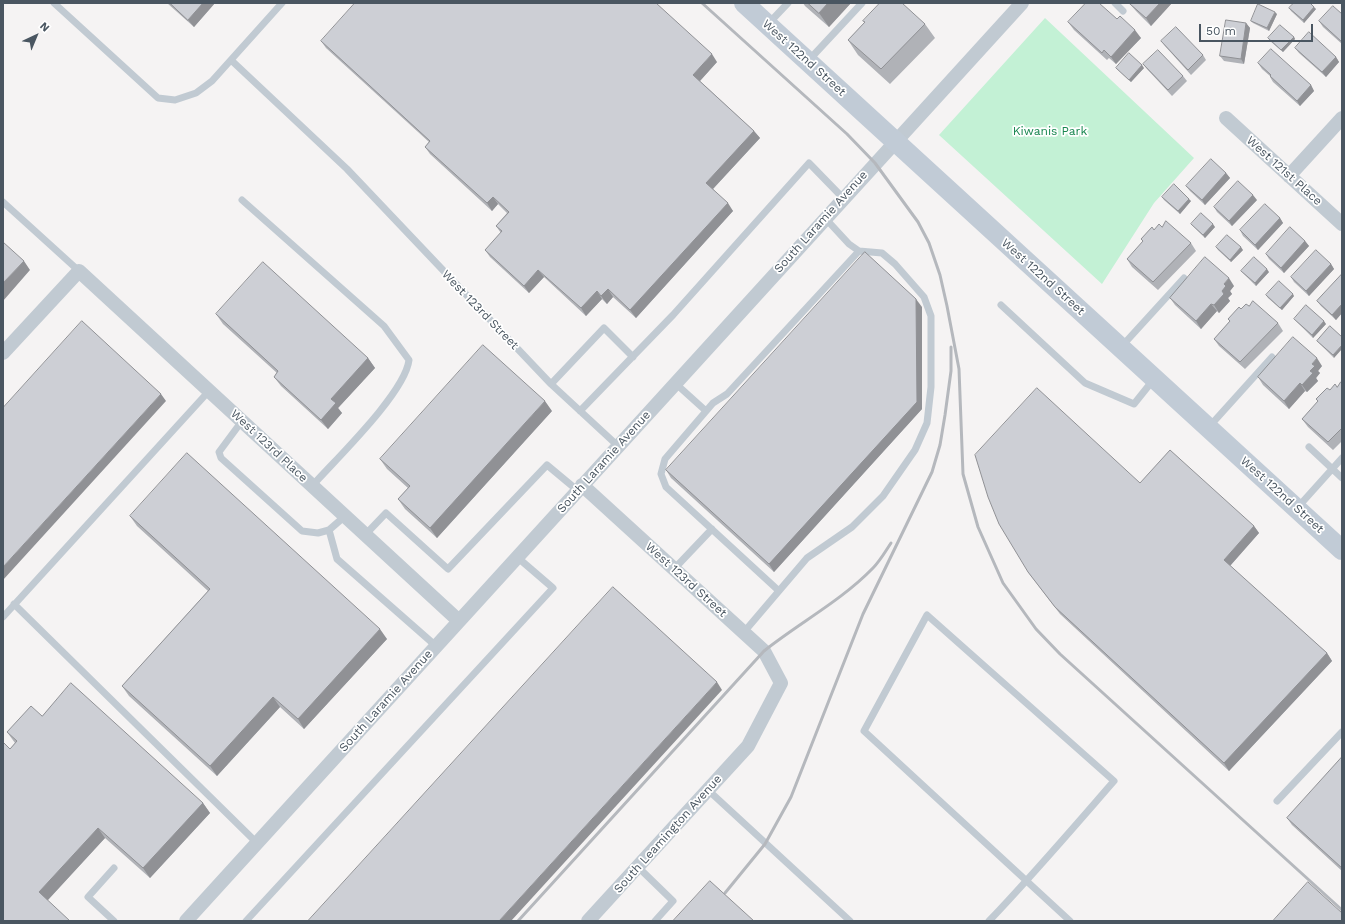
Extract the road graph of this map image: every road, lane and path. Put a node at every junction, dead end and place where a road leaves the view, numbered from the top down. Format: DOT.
graph roads {
  1 [pos="54,3"];
  2 [pos="282,3"];
  3 [pos="744,3"];
  4 [pos="788,3"];
  5 [pos="862,3"];
  6 [pos="1022,3"];
  7 [pos="1115,3"];
  8 [pos="1124,11"];
  9 [pos="768,25"];
  10 [pos="231,60"];
  11 [pos="807,61"];
  12 [pos="1226,118"];
  13 [pos="1342,118"];
  14 [pos="896,142"];
  15 [pos="1289,176"];
  16 [pos="843,198"];
  17 [pos="242,200"];
  18 [pos="3,202"];
  19 [pos="825,218"];
  20 [pos="1342,224"];
  21 [pos="859,251"];
  22 [pos="79,271"];
  23 [pos="1184,278"];
  24 [pos="1001,305"];
  25 [pos="1121,348"];
  26 [pos="3,353"];
  27 [pos="633,357"];
  28 [pos="1272,357"];
  29 [pos="1155,379"];
  30 [pos="675,383"];
  31 [pos="551,384"];
  32 [pos="209,391"];
  33 [pos="580,411"];
  34 [pos="706,411"];
  35 [pos="242,421"];
  36 [pos="1208,428"];
  37 [pos="618,446"];
  38 [pos="1309,447"];
  39 [pos="1342,458"];
  40 [pos="1332,469"];
  41 [pos="1342,478"];
  42 [pos="312,486"];
  43 [pos="580,488"];
  44 [pos="1296,508"];
  45 [pos="344,516"];
  46 [pos="712,529"];
  47 [pos="329,530"];
  48 [pos="365,535"];
  49 [pos="1342,550"];
  50 [pos="517,557"];
  51 [pos="674,569"];
  52 [pos="779,591"];
  53 [pos="14,604"];
  54 [pos="3,617"];
  55 [pos="459,621"];
  56 [pos="744,632"];
  57 [pos="436,646"];
  58 [pos="781,683"];
  59 [pos="1342,732"];
  60 [pos="708,790"];
  61 [pos="1277,801"];
  62 [pos="257,843"];
  63 [pos="638,867"];
  64 [pos="114,868"];
  65 [pos="1027,880"];
  66 [pos="114,921"];
  67 [pos="186,921"];
  68 [pos="246,921"];
  69 [pos="588,921"];
  70 [pos="655,921"];
  71 [pos="850,921"];
  72 [pos="989,921"];
  73 [pos="1070,921"];
  1 -- 10 [label="lane"];
  2 -- 10 [label="lane"];
  3 -- 9 [label="street, West 122nd Street"];
  4 -- 9 [label="lane"];
  5 -- 11 [label="lane"];
  6 -- 14 [label="street, South Laramie Avenue"];
  7 -- 8 [label="lane"];
  9 -- 11 [label="street, West 122nd Street"];
  10 -- 31 [label="lane, West 123rd Street"];
  11 -- 14 [label="street, West 122nd Street"];
  12 -- 15 [label="street, West 121st Place"];
  13 -- 15 [label="street"];
  14 -- 16 [label="street, South Laramie Avenue"];
  14 -- 25 [label="street, West 122nd Street"];
  15 -- 20 [label="street, West 121st Place"];
  16 -- 19 [label="street, South Laramie Avenue"];
  16 -- 27 [label="lane"];
  17 -- 42 [label="lane"];
  18 -- 22 [label="lane"];
  19 -- 21 [label="lane"];
  19 -- 30 [label="street, South Laramie Avenue"];
  21 -- 34 [label="lane"];
  21 -- 52 [label="lane"];
  22 -- 26 [label="street"];
  22 -- 32 [label="street, West 123rd Place"];
  23 -- 25 [label="lane"];
  24 -- 29 [label="lane"];
  25 -- 29 [label="street, West 122nd Street"];
  27 -- 31 [label="lane"];
  27 -- 33 [label="lane"];
  28 -- 36 [label="lane"];
  29 -- 36 [label="street, West 122nd Street"];
  30 -- 34 [label="lane"];
  30 -- 37 [label="street, South Laramie Avenue"];
  31 -- 33 [label="lane, West 123rd Street"];
  32 -- 35 [label="street, West 123rd Place"];
  32 -- 53 [label="lane"];
  33 -- 37 [label="lane, West 123rd Street"];
  34 -- 46 [label="lane"];
  35 -- 42 [label="street, West 123rd Place"];
  35 -- 47 [label="lane"];
  36 -- 44 [label="street, West 122nd Street"];
  37 -- 43 [label="street, South Laramie Avenue"];
  38 -- 40 [label="lane"];
  39 -- 40 [label="lane"];
  40 -- 41 [label="lane"];
  40 -- 44 [label="lane"];
  42 -- 45 [label="street, West 123rd Place"];
  43 -- 48 [label="lane"];
  43 -- 50 [label="street, South Laramie Avenue"];
  43 -- 51 [label="street, West 123rd Street"];
  44 -- 49 [label="street, West 122nd Street"];
  45 -- 47 [label="lane"];
  45 -- 48 [label="street, West 123rd Place"];
  46 -- 51 [label="lane"];
  46 -- 52 [label="lane"];
  47 -- 57 [label="lane"];
  48 -- 55 [label="street, West 123rd Place"];
  50 -- 55 [label="street, South Laramie Avenue"];
  50 -- 68 [label="lane"];
  51 -- 56 [label="street, West 123rd Street"];
  52 -- 56 [label="lane"];
  53 -- 54 [label="lane"];
  53 -- 62 [label="lane"];
  55 -- 57 [label="street, South Laramie Avenue"];
  56 -- 58 [label="street, West 123rd Street"];
  57 -- 62 [label="street, South Laramie Avenue"];
  58 -- 60 [label="street, South Leamington Avenue"];
  59 -- 61 [label="lane"];
  60 -- 63 [label="street, South Leamington Avenue"];
  60 -- 71 [label="lane"];
  62 -- 67 [label="street, South Laramie Avenue"];
  63 -- 69 [label="street, South Leamington Avenue"];
  63 -- 70 [label="lane"];
  64 -- 66 [label="lane"];
  65 -- 65 [label="lane"];
  65 -- 72 [label="lane"];
  65 -- 73 [label="lane"];
}
